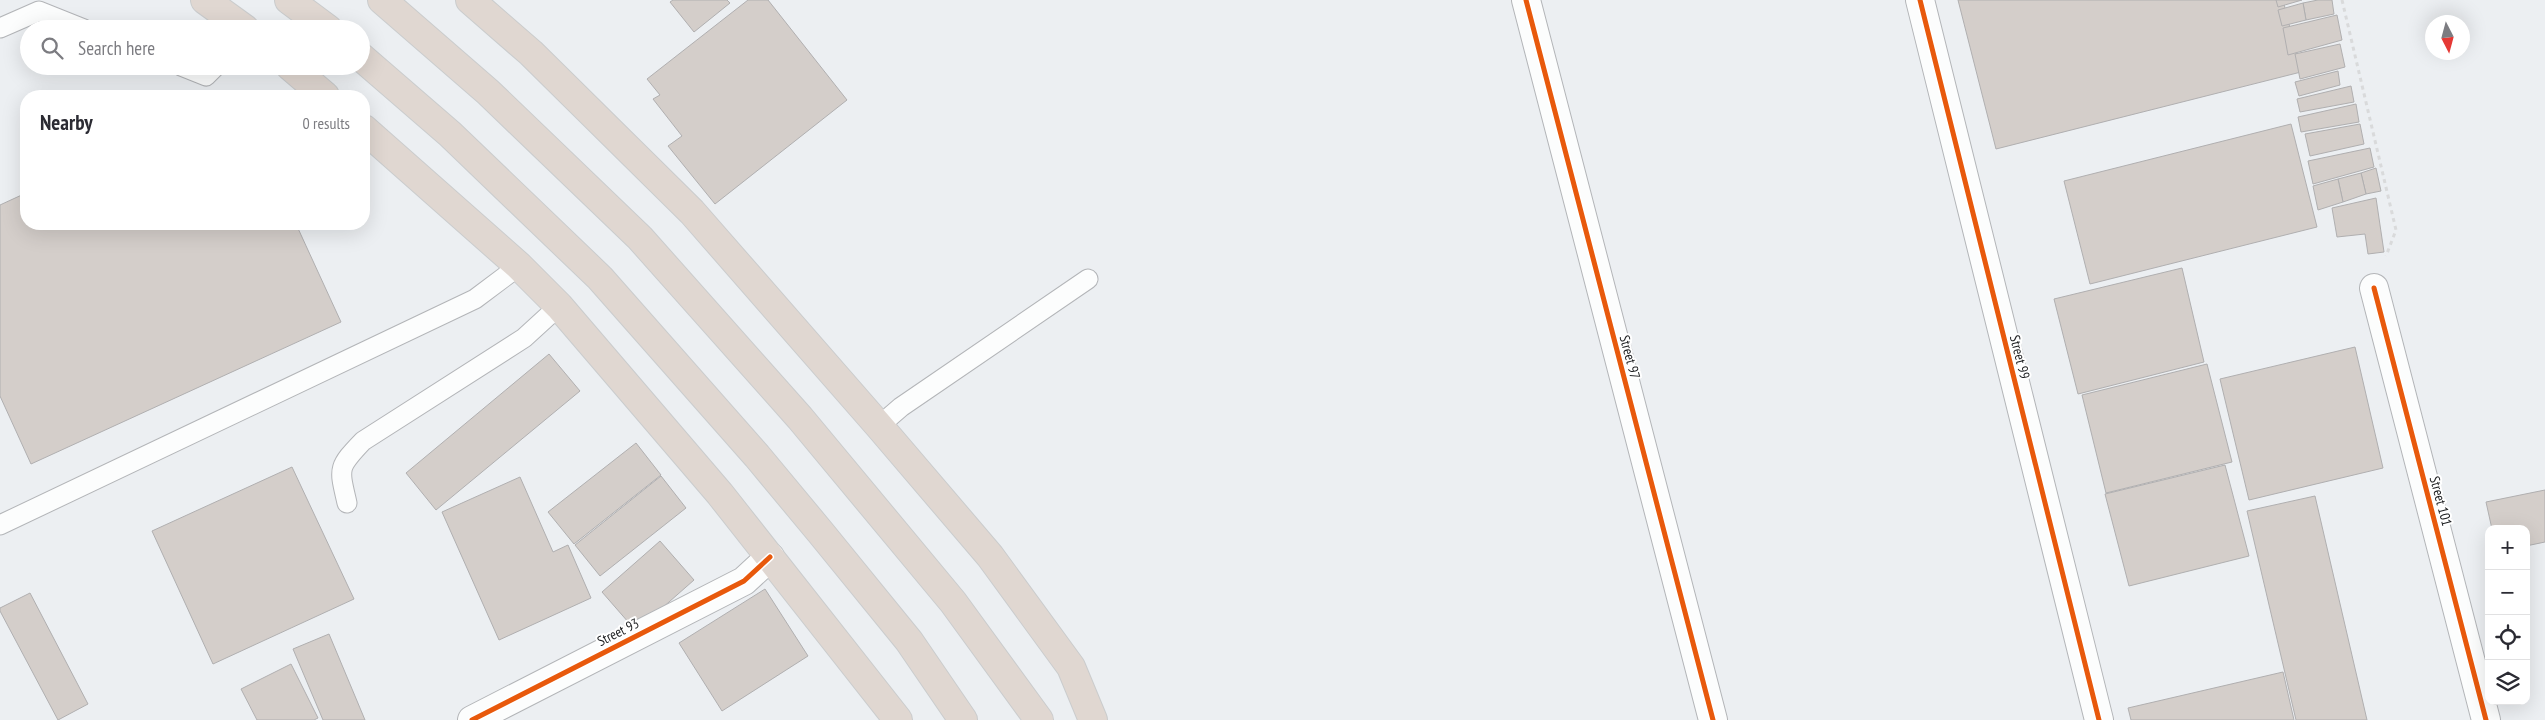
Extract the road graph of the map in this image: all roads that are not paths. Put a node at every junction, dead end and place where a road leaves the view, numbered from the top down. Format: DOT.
graph roads {
  1 [pos="205,0"];
  2 [pos="289,0"];
  3 [pos="382,0"];
  4 [pos="470,0"];
  5 [pos="1526,0"];
  6 [pos="1920,0"];
  7 [pos="62,20"];
  8 [pos="233,20"];
  9 [pos="316,20"];
  10 [pos="0,28"];
  11 [pos="370,64"];
  12 [pos="300,75"];
  13 [pos="318,90"];
  14 [pos="370,134"];
  15 [pos="519,266"];
  16 [pos="1088,279"];
  17 [pos="2374,288"];
  18 [pos="559,306"];
  19 [pos="880,426"];
  20 [pos="347,503"];
  21 [pos="0,525"];
  22 [pos="770,557"];
  23 [pos="472,720"];
  24 [pos="898,720"];
  25 [pos="963,720"];
  26 [pos="1039,720"];
  27 [pos="1093,720"];
  28 [pos="1713,720"];
  29 [pos="2099,720"];
  30 [pos="2486,720"];
  1 -- 8 [label="highway"];
  2 -- 9 [label="highway"];
  3 -- 26 [label="highway"];
  4 -- 19 [label="highway"];
  5 -- 28 [label="street, Street 97"];
  6 -- 29 [label="street, Street 99"];
  7 -- 10 [label="lane"];
  11 -- 25 [label="highway"];
  12 -- 13 [label="highway"];
  14 -- 15 [label="highway"];
  15 -- 18 [label="highway"];
  15 -- 21 [label="lane"];
  16 -- 19 [label="lane"];
  17 -- 30 [label="street, Street 101"];
  18 -- 20 [label="lane"];
  18 -- 22 [label="highway"];
  19 -- 27 [label="highway"];
  22 -- 23 [label="street, Street 93"];
  22 -- 24 [label="highway"];
}
